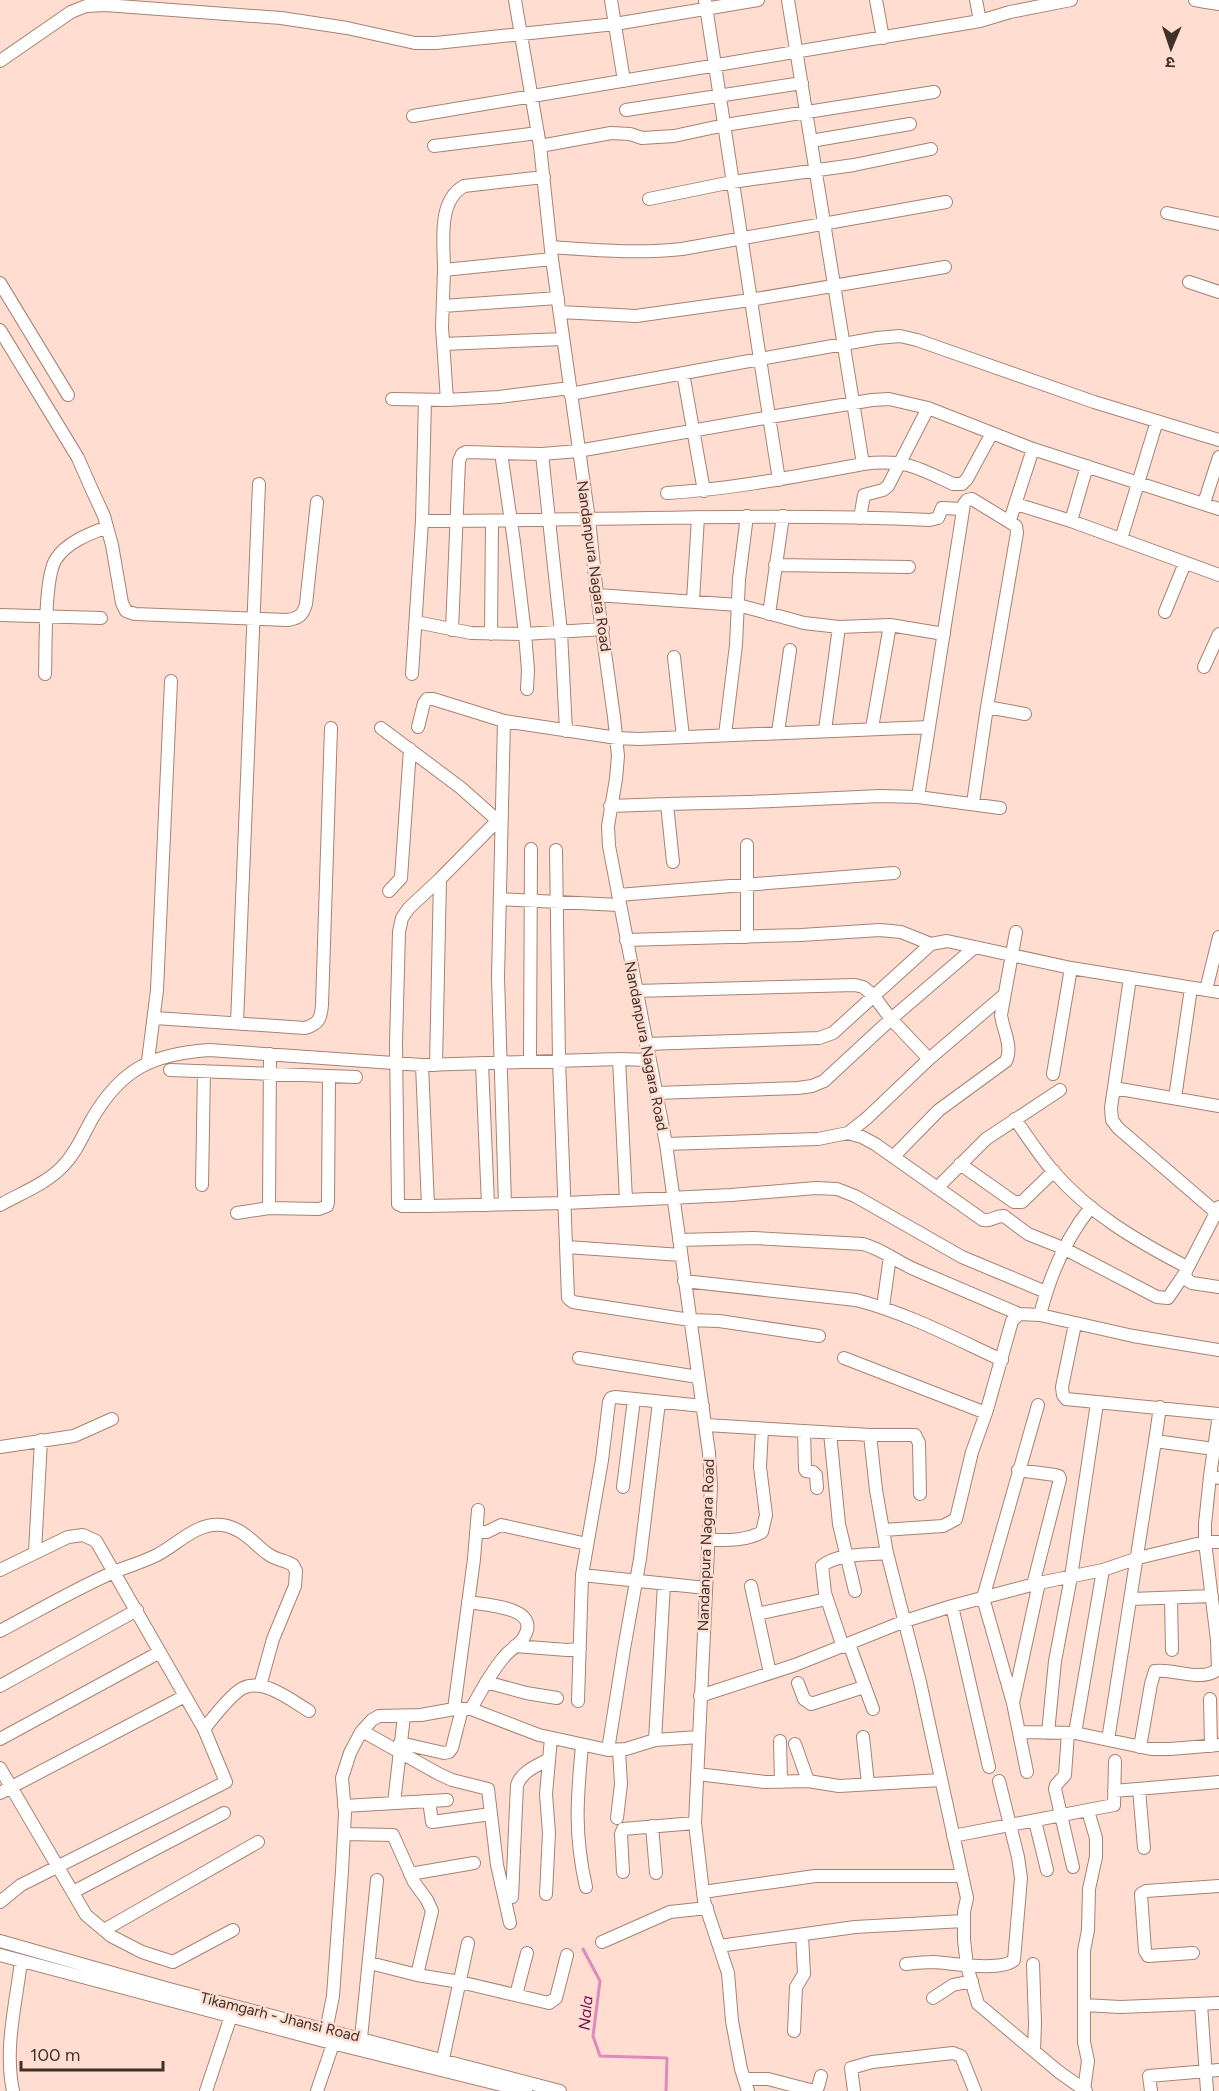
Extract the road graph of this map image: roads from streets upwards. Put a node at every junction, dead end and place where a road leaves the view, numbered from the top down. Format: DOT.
graph roads {
  1 [pos="515,0"];
  2 [pos="611,0"];
  3 [pos="758,0"];
  4 [pos="788,0"];
  5 [pos="876,0"];
  6 [pos="976,0"];
  7 [pos="1071,0"];
  8 [pos="89,3"];
  9 [pos="147,3"];
  10 [pos="705,4"];
  11 [pos="980,21"];
  12 [pos="615,24"];
  13 [pos="521,34"];
  14 [pos="883,38"];
  15 [pos="797,52"];
  16 [pos="0,61"];
  17 [pos="714,66"];
  18 [pos="624,81"];
  19 [pos="802,83"];
  20 [pos="934,92"];
  21 [pos="532,95"];
  22 [pos="719,95"];
  23 [pos="626,110"];
  24 [pos="807,112"];
  25 [pos="413,116"];
  26 [pos="910,124"];
  27 [pos="724,125"];
  28 [pos="539,139"];
  29 [pos="811,141"];
  30 [pos="434,146"];
  31 [pos="931,149"];
  32 [pos="817,171"];
  33 [pos="544,177"];
  34 [pos="732,182"];
  35 [pos="649,199"];
  36 [pos="946,202"];
  37 [pos="1167,213"];
  38 [pos="825,223"];
  39 [pos="1219,224"];
  40 [pos="743,238"];
  41 [pos="552,253"];
  42 [pos="945,267"];
  43 [pos="444,270"];
  44 [pos="1189,282"];
  45 [pos="0,283"];
  46 [pos="835,285"];
  47 [pos="1219,292"];
  48 [pos="558,298"];
  49 [pos="750,300"];
  50 [pos="443,306"];
  51 [pos="560,312"];
  52 [pos="0,330"];
  53 [pos="563,339"];
  54 [pos="443,344"];
  55 [pos="844,344"];
  56 [pos="760,360"];
  57 [pos="683,373"];
  58 [pos="570,391"];
  59 [pos="68,394"];
  60 [pos="392,399"];
  61 [pos="425,400"];
  62 [pos="447,400"];
  63 [pos="852,405"];
  64 [pos="928,408"];
  65 [pos="770,417"];
  66 [pos="1157,421"];
  67 [pos="693,431"];
  68 [pos="992,433"];
  69 [pos="1219,440"];
  70 [pos="1034,449"];
  71 [pos="578,451"];
  72 [pos="501,453"];
  73 [pos="542,454"];
  74 [pos="1219,457"];
  75 [pos="900,462"];
  76 [pos="863,464"];
  77 [pos="1087,466"];
  78 [pos="779,480"];
  79 [pos="1138,482"];
  80 [pos="260,483"];
  81 [pos="705,490"];
  82 [pos="667,493"];
  83 [pos="317,502"];
  84 [pos="1204,503"];
  85 [pos="1016,504"];
  86 [pos="963,509"];
  87 [pos="1219,509"];
  88 [pos="747,516"];
  89 [pos="783,516"];
  90 [pos="698,518"];
  91 [pos="860,518"];
  92 [pos="550,520"];
  93 [pos="590,520"];
  94 [pos="1010,520"];
  95 [pos="422,521"];
  96 [pos="457,521"];
  97 [pos="492,521"];
  98 [pos="1071,521"];
  99 [pos="511,522"];
  100 [pos="107,527"];
  101 [pos="1121,539"];
  102 [pos="1185,563"];
  103 [pos="775,565"];
  104 [pos="909,567"];
  105 [pos="1219,575"];
  106 [pos="597,595"];
  107 [pos="693,601"];
  108 [pos="738,605"];
  109 [pos="1165,612"];
  110 [pos="769,614"];
  111 [pos="0,615"];
  112 [pos="47,616"];
  113 [pos="100,618"];
  114 [pos="254,618"];
  115 [pos="416,622"];
  116 [pos="890,625"];
  117 [pos="839,627"];
  118 [pos="603,629"];
  119 [pos="452,630"];
  120 [pos="561,632"];
  121 [pos="491,634"];
  122 [pos="525,634"];
  123 [pos="944,634"];
  124 [pos="1219,636"];
  125 [pos="790,650"];
  126 [pos="674,657"];
  127 [pos="1204,667"];
  128 [pos="45,674"];
  129 [pos="412,674"];
  130 [pos="171,681"];
  131 [pos="527,688"];
  132 [pos="987,707"];
  133 [pos="1025,714"];
  134 [pos="504,721"];
  135 [pos="418,727"];
  136 [pos="929,727"];
  137 [pos="331,728"];
  138 [pos="381,728"];
  139 [pos="872,728"];
  140 [pos="825,730"];
  141 [pos="566,731"];
  142 [pos="778,732"];
  143 [pos="725,735"];
  144 [pos="683,737"];
  145 [pos="617,738"];
  146 [pos="410,749"];
  147 [pos="918,797"];
  148 [pos="972,803"];
  149 [pos="666,804"];
  150 [pos="610,806"];
  151 [pos="1000,808"];
  152 [pos="499,818"];
  153 [pos="747,845"];
  154 [pos="531,849"];
  155 [pos="556,850"];
  156 [pos="673,862"];
  157 [pos="894,873"];
  158 [pos="440,879"];
  159 [pos="746,885"];
  160 [pos="388,891"];
  161 [pos="500,899"];
  162 [pos="618,900"];
  163 [pos="530,901"];
  164 [pos="555,903"];
  165 [pos="1016,932"];
  166 [pos="747,937"];
  167 [pos="1219,937"];
  168 [pos="626,940"];
  169 [pos="931,944"];
  170 [pos="975,947"];
  171 [pos="1013,955"];
  172 [pos="1071,968"];
  173 [pos="1130,978"];
  174 [pos="1191,988"];
  175 [pos="635,991"];
  176 [pos="1213,991"];
  177 [pos="873,995"];
  178 [pos="1004,995"];
  179 [pos="155,1018"];
  180 [pos="891,1019"];
  181 [pos="237,1023"];
  182 [pos="646,1044"];
  183 [pos="270,1054"];
  184 [pos="619,1059"];
  185 [pos="929,1059"];
  186 [pos="559,1060"];
  187 [pos="649,1060"];
  188 [pos="148,1061"];
  189 [pos="530,1061"];
  190 [pos="500,1063"];
  191 [pos="397,1064"];
  192 [pos="482,1064"];
  193 [pos="422,1065"];
  194 [pos="436,1065"];
  195 [pos="170,1070"];
  196 [pos="204,1071"];
  197 [pos="270,1073"];
  198 [pos="1053,1074"];
  199 [pos="329,1076"];
  200 [pos="356,1077"];
  201 [pos="1114,1088"];
  202 [pos="1060,1090"];
  203 [pos="657,1093"];
  204 [pos="1174,1098"];
  205 [pos="1219,1106"];
  206 [pos="1015,1119"];
  207 [pos="848,1133"];
  208 [pos="666,1144"];
  209 [pos="893,1157"];
  210 [pos="960,1164"];
  211 [pos="1054,1171"];
  212 [pos="202,1185"];
  213 [pos="937,1188"];
  214 [pos="674,1198"];
  215 [pos="626,1200"];
  216 [pos="566,1203"];
  217 [pos="505,1204"];
  218 [pos="0,1205"];
  219 [pos="488,1205"];
  220 [pos="428,1206"];
  221 [pos="269,1208"];
  222 [pos="1091,1208"];
  223 [pos="1218,1211"];
  224 [pos="237,1213"];
  225 [pos="679,1240"];
  226 [pos="567,1247"];
  227 [pos="1063,1248"];
  228 [pos="681,1255"];
  229 [pos="890,1256"];
  230 [pos="1186,1270"];
  231 [pos="684,1281"];
  232 [pos="1219,1287"];
  233 [pos="1046,1292"];
  234 [pos="883,1307"];
  235 [pos="1018,1314"];
  236 [pos="1040,1315"];
  237 [pos="690,1320"];
  238 [pos="1075,1324"];
  239 [pos="819,1336"];
  240 [pos="1219,1350"];
  241 [pos="579,1358"];
  242 [pos="844,1358"];
  243 [pos="1002,1360"];
  244 [pos="698,1377"];
  245 [pos="634,1399"];
  246 [pos="659,1402"];
  247 [pos="1097,1403"];
  248 [pos="1038,1405"];
  249 [pos="703,1406"];
  250 [pos="1160,1407"];
  251 [pos="986,1413"];
  252 [pos="1219,1414"];
  253 [pos="112,1419"];
  254 [pos="706,1425"];
  255 [pos="762,1430"];
  256 [pos="804,1431"];
  257 [pos="830,1433"];
  258 [pos="870,1435"];
  259 [pos="40,1440"];
  260 [pos="1155,1441"];
  261 [pos="0,1448"];
  262 [pos="1214,1449"];
  263 [pos="1018,1470"];
  264 [pos="1215,1477"];
  265 [pos="623,1487"];
  266 [pos="817,1488"];
  267 [pos="920,1494"];
  268 [pos="478,1510"];
  269 [pos="883,1530"];
  270 [pos="476,1532"];
  271 [pos="709,1540"];
  272 [pos="1205,1542"];
  273 [pos="1219,1542"];
  274 [pos="587,1544"];
  275 [pos="35,1552"];
  276 [pos="887,1553"];
  277 [pos="845,1557"];
  278 [pos="1138,1558"];
  279 [pos="0,1570"];
  280 [pos="1103,1570"];
  281 [pos="115,1572"];
  282 [pos="582,1575"];
  283 [pos="1071,1577"];
  284 [pos="637,1581"];
  285 [pos="664,1584"];
  286 [pos="1036,1584"];
  287 [pos="751,1586"];
  288 [pos="706,1588"];
  289 [pos="855,1592"];
  290 [pos="1212,1596"];
  291 [pos="983,1598"];
  292 [pos="1171,1598"];
  293 [pos="827,1599"];
  294 [pos="1131,1599"];
  295 [pos="468,1602"];
  296 [pos="952,1606"];
  297 [pos="137,1610"];
  298 [pos="757,1614"];
  299 [pos="905,1621"];
  300 [pos="0,1631"];
  301 [pos="515,1646"];
  302 [pos="846,1646"];
  303 [pos="580,1649"];
  304 [pos="1172,1650"];
  305 [pos="160,1652"];
  306 [pos="770,1673"];
  307 [pos="486,1682"];
  308 [pos="798,1683"];
  309 [pos="0,1686"];
  310 [pos="260,1686"];
  311 [pos="864,1687"];
  312 [pos="185,1696"];
  313 [pos="700,1696"];
  314 [pos="556,1698"];
  315 [pos="1210,1699"];
  316 [pos="578,1701"];
  317 [pos="1013,1703"];
  318 [pos="462,1709"];
  319 [pos="873,1709"];
  320 [pos="309,1711"];
  321 [pos="404,1716"];
  322 [pos="204,1730"];
  323 [pos="362,1731"];
  324 [pos="1019,1732"];
  325 [pos="1048,1733"];
  326 [pos="1072,1733"];
  327 [pos="699,1737"];
  328 [pos="863,1737"];
  329 [pos="551,1738"];
  330 [pos="0,1739"];
  331 [pos="655,1740"];
  332 [pos="1108,1740"];
  333 [pos="780,1741"];
  334 [pos="795,1744"];
  335 [pos="582,1745"];
  336 [pos="1215,1746"];
  337 [pos="1140,1747"];
  338 [pos="400,1748"];
  339 [pos="614,1750"];
  340 [pos="549,1759"];
  341 [pos="1115,1761"];
  342 [pos="989,1767"];
  343 [pos="0,1768"];
  344 [pos="1027,1772"];
  345 [pos="697,1774"];
  346 [pos="941,1780"];
  347 [pos="808,1781"];
  348 [pos="999,1781"];
  349 [pos="781,1782"];
  350 [pos="1219,1782"];
  351 [pos="868,1784"];
  352 [pos="1139,1789"];
  353 [pos="5,1790"];
  354 [pos="1114,1791"];
  355 [pos="447,1800"];
  356 [pos="429,1801"];
  357 [pos="394,1803"];
  358 [pos="345,1806"];
  359 [pos="1088,1811"];
  360 [pos="224,1813"];
  361 [pos="491,1814"];
  362 [pos="1062,1816"];
  363 [pos="617,1818"];
  364 [pos="1035,1821"];
  365 [pos="695,1823"];
  366 [pos="1010,1824"];
  367 [pos="652,1826"];
  368 [pos="344,1834"];
  369 [pos="953,1836"];
  370 [pos="258,1842"];
  371 [pos="1144,1848"];
  372 [pos="474,1863"];
  373 [pos="59,1867"];
  374 [pos="1073,1867"];
  375 [pos="1047,1870"];
  376 [pos="623,1872"];
  377 [pos="656,1873"];
  378 [pos="410,1874"];
  379 [pos="962,1876"];
  380 [pos="377,1880"];
  381 [pos="1219,1886"];
  382 [pos="586,1887"];
  383 [pos="73,1892"];
  384 [pos="703,1892"];
  385 [pos="546,1893"];
  386 [pos="512,1897"];
  387 [pos="0,1902"];
  388 [pos="706,1908"];
  389 [pos="964,1921"];
  390 [pos="510,1923"];
  391 [pos="104,1930"];
  392 [pos="233,1930"];
  393 [pos="802,1935"];
  394 [pos="0,1941"];
  395 [pos="468,1942"];
  396 [pos="602,1942"];
  397 [pos="719,1946"];
  398 [pos="527,1953"];
  399 [pos="1192,1953"];
  400 [pos="0,1955"];
  401 [pos="567,1955"];
  402 [pos="21,1961"];
  403 [pos="370,1963"];
  404 [pos="906,1964"];
  405 [pos="1033,1964"];
  406 [pos="967,1966"];
  407 [pos="417,1975"];
  408 [pos="972,1981"];
  409 [pos="460,1982"];
  410 [pos="516,1995"];
  411 [pos="933,1998"];
  412 [pos="1219,2003"];
  413 [pos="1201,2004"];
  414 [pos="1084,2005"];
  415 [pos="231,2016"];
  416 [pos="794,2031"];
  417 [pos="328,2038"];
  418 [pos="361,2038"];
  419 [pos="5,2048"];
  420 [pos="1034,2051"];
  421 [pos="442,2064"];
  422 [pos="1219,2070"];
  423 [pos="1206,2071"];
  424 [pos="821,2076"];
  425 [pos="746,2085"];
  426 [pos="13,2091"];
  427 [pos="206,2091"];
  428 [pos="317,2091"];
  429 [pos="526,2091"];
  430 [pos="560,2091"];
  431 [pos="854,2091"];
  432 [pos="975,2091"];
  433 [pos="1085,2091"];
  434 [pos="1150,2091"];
  435 [pos="1207,2091"];
  1 -- 13 [label="street, Nandanpura Nagara Road"];
  2 -- 12 [label="street"];
  3 -- 10 [label="street"];
  4 -- 15 [label="street"];
  5 -- 14 [label="street"];
  6 -- 11 [label="street"];
  7 -- 11 [label="street"];
  8 -- 9 [label="street"];
  8 -- 16 [label="street"];
  9 -- 13 [label="street"];
  10 -- 12 [label="street"];
  10 -- 17 [label="street"];
  11 -- 14 [label="street"];
  12 -- 13 [label="street"];
  12 -- 18 [label="street"];
  13 -- 21 [label="street, Nandanpura Nagara Road"];
  14 -- 15 [label="street"];
  15 -- 17 [label="street"];
  15 -- 19 [label="street"];
  17 -- 18 [label="street"];
  17 -- 22 [label="street"];
  18 -- 21 [label="street"];
  19 -- 22 [label="street"];
  19 -- 24 [label="street"];
  20 -- 24 [label="street"];
  21 -- 25 [label="street"];
  21 -- 28 [label="street, Nandanpura Nagara Road"];
  22 -- 23 [label="street"];
  22 -- 27 [label="street"];
  24 -- 27 [label="street"];
  24 -- 29 [label="street"];
  26 -- 29 [label="street"];
  27 -- 28 [label="street"];
  27 -- 34 [label="street"];
  28 -- 30 [label="street"];
  28 -- 33 [label="street, Nandanpura Nagara Road"];
  29 -- 32 [label="street"];
  31 -- 32 [label="street"];
  32 -- 34 [label="street"];
  32 -- 38 [label="street"];
  33 -- 41 [label="street, Nandanpura Nagara Road"];
  33 -- 43 [label="street"];
  34 -- 35 [label="street"];
  34 -- 40 [label="street"];
  36 -- 38 [label="street"];
  37 -- 39 [label="street"];
  38 -- 40 [label="street"];
  38 -- 46 [label="street"];
  40 -- 41 [label="street"];
  40 -- 49 [label="street"];
  41 -- 43 [label="street"];
  41 -- 48 [label="street, Nandanpura Nagara Road"];
  42 -- 46 [label="street"];
  43 -- 50 [label="street"];
  44 -- 47 [label="street"];
  45 -- 59 [label="street"];
  46 -- 49 [label="street"];
  46 -- 55 [label="street"];
  48 -- 50 [label="street"];
  48 -- 51 [label="street, Nandanpura Nagara Road"];
  49 -- 51 [label="street"];
  49 -- 56 [label="street"];
  50 -- 54 [label="street"];
  51 -- 53 [label="street, Nandanpura Nagara Road"];
  52 -- 100 [label="street"];
  53 -- 54 [label="street"];
  53 -- 58 [label="street, Nandanpura Nagara Road"];
  54 -- 62 [label="street"];
  55 -- 56 [label="street"];
  55 -- 63 [label="street"];
  55 -- 66 [label="street"];
  56 -- 57 [label="street"];
  56 -- 65 [label="street"];
  57 -- 58 [label="street"];
  57 -- 67 [label="street"];
  58 -- 62 [label="street"];
  58 -- 71 [label="street, Nandanpura Nagara Road"];
  60 -- 61 [label="street"];
  61 -- 62 [label="street"];
  61 -- 95 [label="street"];
  63 -- 64 [label="street"];
  63 -- 65 [label="street"];
  63 -- 76 [label="street"];
  64 -- 68 [label="street"];
  64 -- 75 [label="street"];
  65 -- 67 [label="street"];
  65 -- 78 [label="street"];
  66 -- 69 [label="street"];
  66 -- 79 [label="street"];
  67 -- 71 [label="street"];
  67 -- 81 [label="street"];
  68 -- 70 [label="street"];
  68 -- 75 [label="street"];
  70 -- 77 [label="street"];
  70 -- 85 [label="street"];
  71 -- 73 [label="street"];
  71 -- 93 [label="street, Nandanpura Nagara Road"];
  72 -- 73 [label="street"];
  72 -- 96 [label="street"];
  72 -- 99 [label="street"];
  73 -- 92 [label="street"];
  74 -- 84 [label="street"];
  75 -- 76 [label="street"];
  75 -- 91 [label="street"];
  76 -- 78 [label="street"];
  77 -- 79 [label="street"];
  77 -- 98 [label="street"];
  78 -- 81 [label="street"];
  79 -- 84 [label="street"];
  79 -- 101 [label="street"];
  80 -- 114 [label="street"];
  81 -- 82 [label="street"];
  83 -- 114 [label="street"];
  84 -- 87 [label="street"];
  85 -- 94 [label="street"];
  85 -- 98 [label="street"];
  86 -- 91 [label="street"];
  86 -- 94 [label="street"];
  86 -- 123 [label="street"];
  88 -- 89 [label="street"];
  88 -- 90 [label="street"];
  88 -- 108 [label="street"];
  89 -- 91 [label="street"];
  89 -- 103 [label="street"];
  90 -- 93 [label="street"];
  90 -- 107 [label="street"];
  92 -- 93 [label="street"];
  92 -- 99 [label="street"];
  92 -- 120 [label="street"];
  93 -- 106 [label="street, Nandanpura Nagara Road"];
  94 -- 132 [label="street"];
  95 -- 96 [label="street"];
  95 -- 115 [label="street"];
  96 -- 97 [label="street"];
  96 -- 119 [label="street"];
  97 -- 99 [label="street"];
  97 -- 121 [label="street"];
  98 -- 101 [label="street"];
  99 -- 122 [label="street"];
  100 -- 112 [label="street"];
  100 -- 114 [label="street"];
  101 -- 102 [label="street"];
  102 -- 105 [label="street"];
  102 -- 109 [label="street"];
  103 -- 104 [label="street"];
  103 -- 110 [label="street"];
  106 -- 107 [label="street"];
  106 -- 118 [label="street, Nandanpura Nagara Road"];
  107 -- 108 [label="street"];
  108 -- 110 [label="street"];
  108 -- 143 [label="street"];
  110 -- 117 [label="street"];
  111 -- 112 [label="street"];
  112 -- 113 [label="street"];
  112 -- 128 [label="street"];
  114 -- 181 [label="street"];
  115 -- 119 [label="street"];
  115 -- 129 [label="street"];
  116 -- 117 [label="street"];
  116 -- 123 [label="street"];
  116 -- 139 [label="street"];
  117 -- 140 [label="street"];
  118 -- 120 [label="street"];
  118 -- 145 [label="street, Nandanpura Nagara Road"];
  119 -- 121 [label="street"];
  120 -- 122 [label="street"];
  120 -- 141 [label="street"];
  121 -- 122 [label="street"];
  122 -- 131 [label="street"];
  123 -- 136 [label="street"];
  124 -- 127 [label="street"];
  125 -- 142 [label="street"];
  126 -- 144 [label="street"];
  130 -- 179 [label="street"];
  132 -- 133 [label="street"];
  132 -- 148 [label="street"];
  134 -- 135 [label="street"];
  134 -- 141 [label="street"];
  134 -- 152 [label="street"];
  136 -- 139 [label="street"];
  136 -- 147 [label="street"];
  137 -- 181 [label="street"];
  138 -- 146 [label="street"];
  139 -- 140 [label="street"];
  140 -- 142 [label="street"];
  141 -- 145 [label="street"];
  142 -- 143 [label="street"];
  143 -- 144 [label="street"];
  144 -- 145 [label="street"];
  145 -- 150 [label="street, Nandanpura Nagara Road"];
  146 -- 152 [label="street"];
  146 -- 160 [label="street"];
  147 -- 148 [label="street"];
  147 -- 149 [label="street"];
  148 -- 151 [label="street"];
  149 -- 150 [label="street"];
  149 -- 156 [label="street"];
  150 -- 162 [label="street, Nandanpura Nagara Road"];
  152 -- 158 [label="street"];
  152 -- 161 [label="street"];
  153 -- 159 [label="street"];
  154 -- 163 [label="street"];
  155 -- 164 [label="street"];
  157 -- 159 [label="street"];
  158 -- 191 [label="street"];
  158 -- 194 [label="street"];
  159 -- 162 [label="street"];
  159 -- 166 [label="street"];
  161 -- 163 [label="street"];
  161 -- 190 [label="street"];
  162 -- 164 [label="street"];
  162 -- 168 [label="street, Nandanpura Nagara Road"];
  163 -- 164 [label="street"];
  163 -- 189 [label="street"];
  164 -- 186 [label="street"];
  165 -- 171 [label="street"];
  166 -- 168 [label="street"];
  166 -- 169 [label="street"];
  167 -- 176 [label="street"];
  168 -- 175 [label="street, Nandanpura Nagara Road"];
  169 -- 170 [label="street"];
  169 -- 177 [label="street"];
  170 -- 171 [label="street"];
  170 -- 180 [label="street"];
  171 -- 172 [label="street"];
  171 -- 178 [label="street"];
  172 -- 173 [label="street"];
  172 -- 198 [label="street"];
  173 -- 174 [label="street"];
  173 -- 201 [label="street"];
  174 -- 176 [label="street"];
  174 -- 204 [label="street"];
  175 -- 177 [label="street"];
  175 -- 182 [label="street, Nandanpura Nagara Road"];
  177 -- 180 [label="street"];
  177 -- 182 [label="street"];
  178 -- 185 [label="street"];
  178 -- 209 [label="street"];
  179 -- 181 [label="street"];
  179 -- 188 [label="street"];
  180 -- 185 [label="street"];
  180 -- 203 [label="street"];
  182 -- 187 [label="street, Nandanpura Nagara Road"];
  183 -- 188 [label="street"];
  183 -- 191 [label="street"];
  183 -- 197 [label="street"];
  184 -- 186 [label="street"];
  184 -- 187 [label="street"];
  184 -- 215 [label="street"];
  185 -- 207 [label="street"];
  186 -- 189 [label="street"];
  186 -- 216 [label="street"];
  187 -- 203 [label="street, Nandanpura Nagara Road"];
  188 -- 218 [label="street"];
  189 -- 190 [label="street"];
  190 -- 192 [label="street"];
  190 -- 217 [label="street"];
  191 -- 193 [label="street"];
  191 -- 220 [label="street"];
  192 -- 194 [label="street"];
  192 -- 219 [label="street"];
  193 -- 194 [label="street"];
  193 -- 220 [label="street"];
  195 -- 196 [label="street"];
  196 -- 197 [label="street"];
  196 -- 212 [label="street"];
  197 -- 199 [label="street"];
  197 -- 221 [label="street"];
  199 -- 200 [label="street"];
  199 -- 221 [label="street"];
  201 -- 204 [label="street"];
  201 -- 223 [label="street"];
  202 -- 206 [label="street"];
  203 -- 208 [label="street, Nandanpura Nagara Road"];
  204 -- 205 [label="street"];
  206 -- 210 [label="street"];
  206 -- 211 [label="street"];
  207 -- 208 [label="street"];
  207 -- 209 [label="street"];
  208 -- 214 [label="street, Nandanpura Nagara Road"];
  209 -- 213 [label="street"];
  210 -- 211 [label="street"];
  210 -- 213 [label="street"];
  211 -- 222 [label="street"];
  213 -- 227 [label="street"];
  214 -- 215 [label="street"];
  214 -- 225 [label="street, Nandanpura Nagara Road"];
  214 -- 233 [label="street"];
  215 -- 216 [label="street"];
  216 -- 217 [label="street"];
  216 -- 226 [label="street"];
  217 -- 219 [label="street"];
  219 -- 220 [label="street"];
  221 -- 224 [label="street"];
  222 -- 227 [label="street"];
  222 -- 230 [label="street"];
  223 -- 230 [label="street"];
  225 -- 228 [label="street, Nandanpura Nagara Road"];
  225 -- 229 [label="street"];
  226 -- 228 [label="street"];
  226 -- 237 [label="street"];
  227 -- 230 [label="street"];
  227 -- 233 [label="street"];
  228 -- 231 [label="street, Nandanpura Nagara Road"];
  229 -- 234 [label="street"];
  229 -- 235 [label="street"];
  230 -- 232 [label="street"];
  231 -- 234 [label="street"];
  231 -- 237 [label="street, Nandanpura Nagara Road"];
  233 -- 236 [label="street"];
  234 -- 243 [label="street"];
  235 -- 236 [label="street"];
  235 -- 243 [label="street"];
  236 -- 238 [label="street"];
  237 -- 239 [label="street"];
  237 -- 244 [label="street, Nandanpura Nagara Road"];
  238 -- 240 [label="street"];
  238 -- 247 [label="street"];
  241 -- 244 [label="street"];
  242 -- 251 [label="street"];
  243 -- 251 [label="street"];
  244 -- 249 [label="street, Nandanpura Nagara Road"];
  245 -- 246 [label="street"];
  245 -- 265 [label="street"];
  245 -- 274 [label="street"];
  246 -- 249 [label="street"];
  246 -- 284 [label="street"];
  247 -- 250 [label="street"];
  247 -- 283 [label="street"];
  248 -- 263 [label="street"];
  249 -- 254 [label="street, Nandanpura Nagara Road"];
  250 -- 252 [label="street"];
  250 -- 260 [label="street"];
  251 -- 269 [label="street"];
  252 -- 262 [label="street"];
  253 -- 259 [label="street"];
  254 -- 255 [label="street"];
  254 -- 271 [label="street, Nandanpura Nagara Road"];
  255 -- 256 [label="street"];
  255 -- 271 [label="street"];
  256 -- 257 [label="street"];
  256 -- 266 [label="street"];
  257 -- 258 [label="street"];
  257 -- 277 [label="street"];
  258 -- 267 [label="street"];
  258 -- 269 [label="street"];
  259 -- 261 [label="street"];
  259 -- 275 [label="street"];
  260 -- 262 [label="street"];
  260 -- 278 [label="street"];
  262 -- 264 [label="street"];
  263 -- 286 [label="street"];
  263 -- 291 [label="street"];
  264 -- 272 [label="street"];
  268 -- 270 [label="street"];
  269 -- 276 [label="street"];
  270 -- 274 [label="street"];
  270 -- 295 [label="street"];
  271 -- 288 [label="street, Nandanpura Nagara Road"];
  272 -- 273 [label="street"];
  272 -- 278 [label="street"];
  272 -- 290 [label="street"];
  274 -- 282 [label="street"];
  275 -- 279 [label="street"];
  275 -- 281 [label="street"];
  276 -- 277 [label="street"];
  276 -- 299 [label="street"];
  277 -- 289 [label="street"];
  277 -- 293 [label="street"];
  278 -- 280 [label="street"];
  278 -- 294 [label="street"];
  280 -- 283 [label="street"];
  280 -- 326 [label="street"];
  281 -- 297 [label="street"];
  281 -- 300 [label="street"];
  281 -- 310 [label="street"];
  282 -- 284 [label="street"];
  282 -- 303 [label="street"];
  283 -- 286 [label="street"];
  283 -- 325 [label="street"];
  284 -- 285 [label="street"];
  284 -- 339 [label="street"];
  285 -- 288 [label="street"];
  285 -- 331 [label="street"];
  286 -- 291 [label="street"];
  286 -- 317 [label="street"];
  287 -- 298 [label="street"];
  288 -- 313 [label="street, Nandanpura Nagara Road"];
  290 -- 292 [label="street"];
  290 -- 337 [label="street"];
  291 -- 296 [label="street"];
  291 -- 317 [label="street"];
  292 -- 294 [label="street"];
  292 -- 304 [label="street"];
  293 -- 298 [label="street"];
  293 -- 302 [label="street"];
  294 -- 332 [label="street"];
  295 -- 301 [label="street"];
  295 -- 318 [label="street"];
  296 -- 299 [label="street"];
  296 -- 342 [label="street"];
  297 -- 305 [label="street"];
  297 -- 309 [label="street"];
  298 -- 306 [label="street"];
  299 -- 302 [label="street"];
  299 -- 346 [label="street"];
  301 -- 303 [label="street"];
  301 -- 307 [label="street"];
  302 -- 306 [label="street"];
  302 -- 311 [label="street"];
  303 -- 316 [label="street"];
  305 -- 312 [label="street"];
  305 -- 330 [label="street"];
  306 -- 313 [label="street"];
  307 -- 314 [label="street"];
  307 -- 318 [label="street"];
  308 -- 311 [label="street"];
  310 -- 320 [label="street"];
  310 -- 322 [label="street"];
  311 -- 319 [label="street"];
  312 -- 322 [label="street"];
  312 -- 353 [label="street"];
  313 -- 327 [label="street, Nandanpura Nagara Road"];
  315 -- 336 [label="street"];
  317 -- 324 [label="street"];
  318 -- 321 [label="street"];
  318 -- 329 [label="street"];
  318 -- 338 [label="street"];
  321 -- 323 [label="street"];
  321 -- 338 [label="street"];
  322 -- 373 [label="street"];
  323 -- 338 [label="street"];
  323 -- 358 [label="street"];
  324 -- 325 [label="street"];
  324 -- 344 [label="street"];
  325 -- 326 [label="street"];
  326 -- 332 [label="street"];
  326 -- 362 [label="street"];
  327 -- 331 [label="street"];
  327 -- 345 [label="street, Nandanpura Nagara Road"];
  328 -- 351 [label="street"];
  329 -- 335 [label="street"];
  329 -- 340 [label="street"];
  331 -- 339 [label="street"];
  332 -- 337 [label="street"];
  333 -- 349 [label="street"];
  334 -- 347 [label="street"];
  335 -- 339 [label="street"];
  335 -- 382 [label="street"];
  336 -- 337 [label="street"];
  338 -- 357 [label="street"];
  338 -- 361 [label="street"];
  339 -- 363 [label="street"];
  340 -- 385 [label="street"];
  340 -- 386 [label="street"];
  341 -- 354 [label="street"];
  343 -- 353 [label="street"];
  345 -- 349 [label="street"];
  345 -- 365 [label="street, Nandanpura Nagara Road"];
  346 -- 351 [label="street"];
  346 -- 369 [label="street"];
  347 -- 349 [label="street"];
  347 -- 351 [label="street"];
  348 -- 366 [label="street"];
  350 -- 352 [label="street"];
  352 -- 354 [label="street"];
  352 -- 371 [label="street"];
  353 -- 373 [label="street"];
  354 -- 359 [label="street"];
  355 -- 356 [label="street"];
  356 -- 357 [label="street"];
  356 -- 361 [label="street"];
  357 -- 358 [label="street"];
  358 -- 368 [label="street"];
  359 -- 362 [label="street"];
  359 -- 414 [label="street"];
  360 -- 383 [label="street"];
  361 -- 390 [label="street"];
  362 -- 364 [label="street"];
  362 -- 374 [label="street"];
  364 -- 366 [label="street"];
  364 -- 375 [label="street"];
  365 -- 367 [label="street"];
  365 -- 384 [label="street, Nandanpura Nagara Road"];
  366 -- 369 [label="street"];
  366 -- 406 [label="street"];
  367 -- 376 [label="street"];
  367 -- 377 [label="street"];
  368 -- 378 [label="street"];
  368 -- 417 [label="street"];
  369 -- 379 [label="street"];
  370 -- 391 [label="street"];
  372 -- 378 [label="street"];
  373 -- 383 [label="street"];
  373 -- 387 [label="street"];
  378 -- 407 [label="street"];
  379 -- 384 [label="street"];
  379 -- 389 [label="street"];
  380 -- 403 [label="street"];
  381 -- 399 [label="street"];
  383 -- 391 [label="street"];
  384 -- 388 [label="street, Nandanpura Nagara Road"];
  388 -- 396 [label="street"];
  388 -- 397 [label="street, Nandanpura Nagara Road"];
  389 -- 393 [label="street"];
  389 -- 406 [label="street"];
  391 -- 392 [label="street"];
  393 -- 397 [label="street"];
  393 -- 416 [label="street"];
  394 -- 417 [label="street, Tikamgarh - Jhansi Road"];
  395 -- 409 [label="street"];
  397 -- 425 [label="street, Nandanpura Nagara Road"];
  398 -- 410 [label="street"];
  400 -- 402 [label="street"];
  401 -- 410 [label="street"];
  402 -- 415 [label="street"];
  402 -- 419 [label="street"];
  403 -- 407 [label="street"];
  403 -- 418 [label="street"];
  404 -- 406 [label="street"];
  405 -- 420 [label="street"];
  406 -- 408 [label="street"];
  407 -- 409 [label="street"];
  408 -- 411 [label="street"];
  408 -- 420 [label="street"];
  409 -- 410 [label="street"];
  409 -- 421 [label="street"];
  412 -- 413 [label="street"];
  413 -- 414 [label="street"];
  413 -- 423 [label="street"];
  414 -- 433 [label="street"];
  415 -- 417 [label="street"];
  415 -- 427 [label="street"];
  417 -- 418 [label="street, Tikamgarh - Jhansi Road"];
  417 -- 421 [label="street"];
  417 -- 428 [label="street"];
  418 -- 421 [label="street, Tikamgarh - Jhansi Road"];
  419 -- 426 [label="street"];
  420 -- 433 [label="street"];
  421 -- 429 [label="street"];
  421 -- 430 [label="street, Tikamgarh - Jhansi Road"];
  422 -- 423 [label="street"];
  423 -- 434 [label="street"];
  423 -- 435 [label="street"];
  424 -- 425 [label="street"];
  431 -- 432 [label="street"];
}
